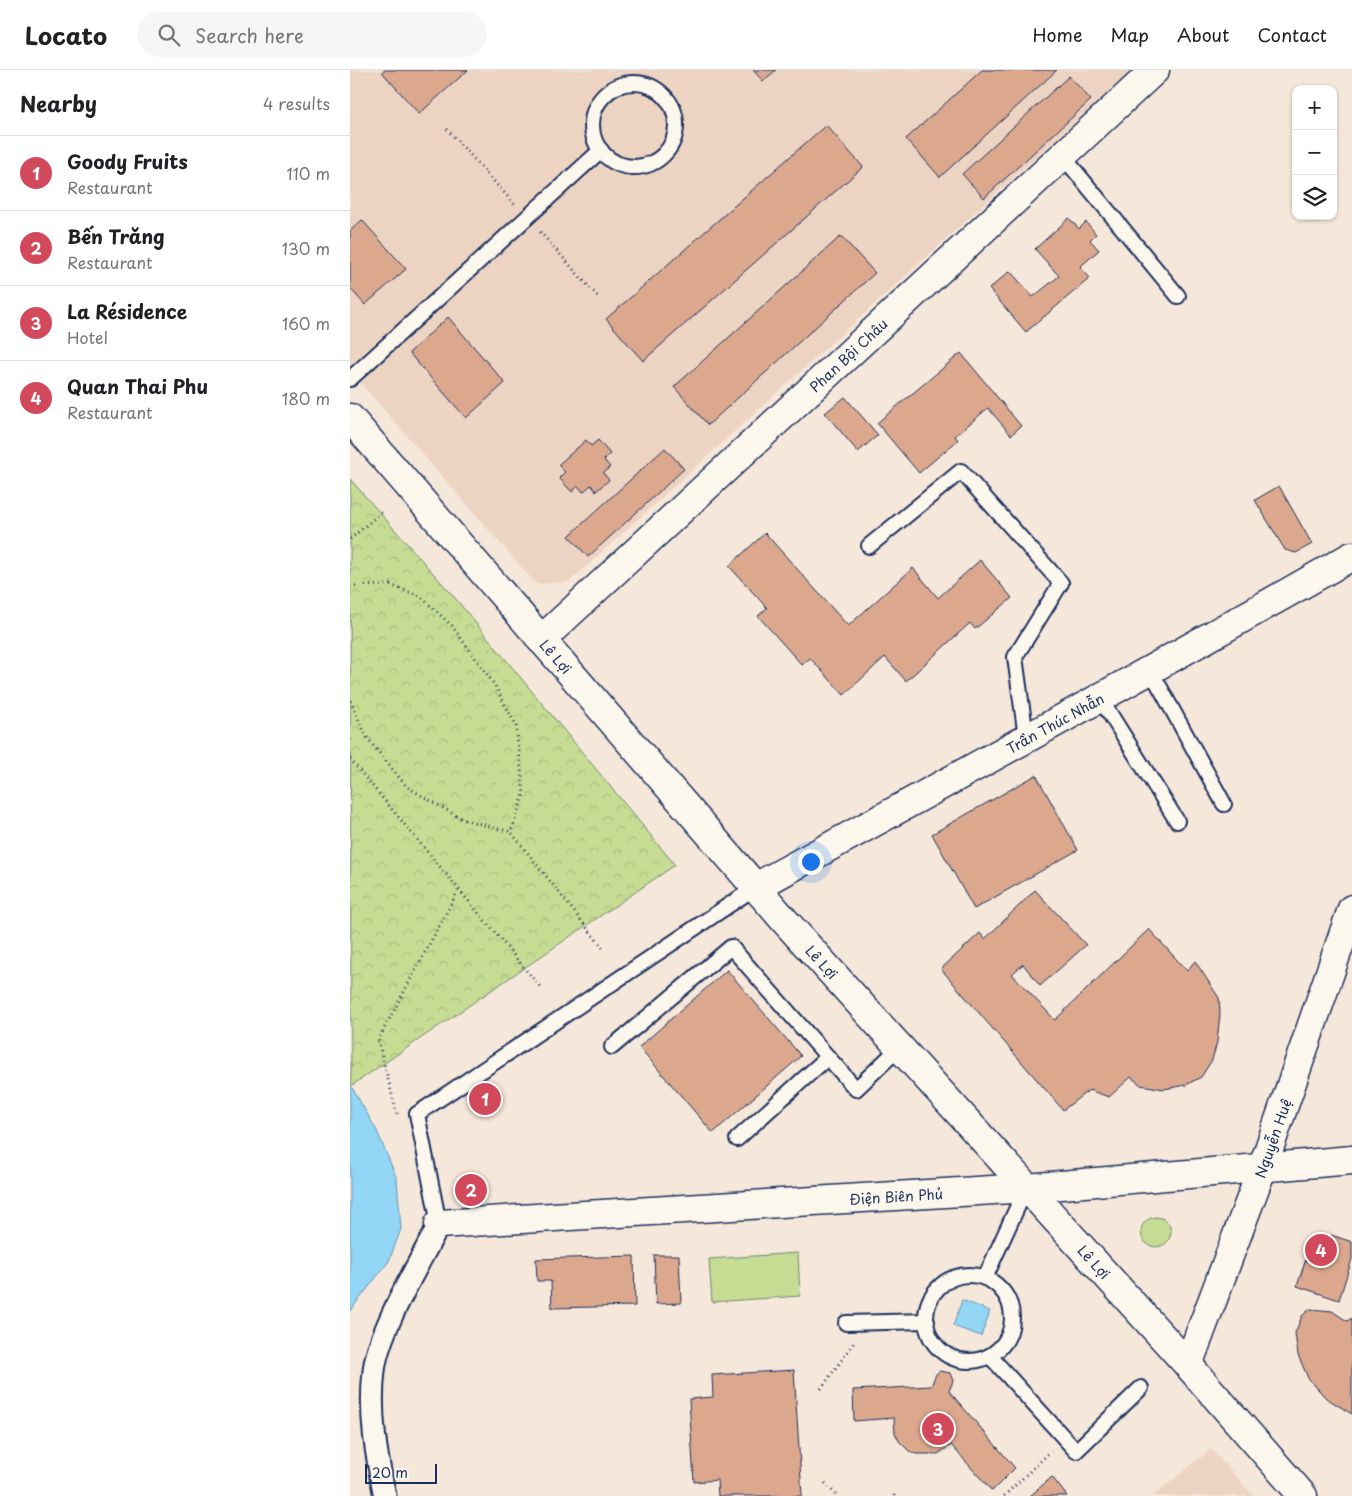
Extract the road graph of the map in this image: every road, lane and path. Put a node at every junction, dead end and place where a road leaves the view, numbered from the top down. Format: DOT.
graph roads {
  1 [pos="1155,70"];
  2 [pos="601,150"];
  3 [pos="1062,156"];
  4 [pos="1178,296"];
  5 [pos="350,379"];
  6 [pos="350,418"];
  7 [pos="382,512"];
  8 [pos="350,539"];
  9 [pos="869,546"];
  10 [pos="1352,556"];
  11 [pos="350,586"];
  12 [pos="541,640"];
  13 [pos="1151,671"];
  14 [pos="1100,698"];
  15 [pos="350,701"];
  16 [pos="1026,737"];
  17 [pos="350,759"];
  18 [pos="1224,804"];
  19 [pos="1177,821"];
  20 [pos="511,832"];
  21 [pos="756,888"];
  22 [pos="458,890"];
  23 [pos="1352,909"];
  24 [pos="603,948"];
  25 [pos="541,988"];
  26 [pos="612,1047"];
  27 [pos="900,1047"];
  28 [pos="828,1057"];
  29 [pos="398,1115"];
  30 [pos="737,1139"];
  31 [pos="1352,1160"];
  32 [pos="1262,1169"];
  33 [pos="1026,1188"];
  34 [pos="439,1224"];
  35 [pos="985,1278"];
  36 [pos="868,1322"];
  37 [pos="927,1322"];
  38 [pos="846,1323"];
  39 [pos="990,1356"];
  40 [pos="1188,1365"];
  41 [pos="1141,1388"];
  42 [pos="822,1389"];
  43 [pos="1064,1438"];
  44 [pos="825,1483"];
  45 [pos="385,1496"];
  46 [pos="837,1496"];
  47 [pos="1004,1496"];
  48 [pos="1303,1496"];
  1 -- 3 [label="main road, Phan Bội Châu"];
  2 -- 2 [label="lane"];
  2 -- 5 [label="lane"];
  3 -- 4 [label="lane"];
  3 -- 12 [label="main road, Phan Bội Châu"];
  6 -- 12 [label="main road, Lê Lợi"];
  7 -- 8 [label="path"];
  9 -- 16 [label="lane"];
  10 -- 13 [label="main road, Trần Thúc Nhẫn"];
  11 -- 20 [label="path"];
  12 -- 21 [label="main road, Lê Lợi"];
  13 -- 14 [label="main road, Trần Thúc Nhẫn"];
  13 -- 18 [label="lane"];
  14 -- 16 [label="main road, Trần Thúc Nhẫn"];
  14 -- 19 [label="lane"];
  15 -- 20 [label="path"];
  16 -- 21 [label="main road, Trần Thúc Nhẫn"];
  17 -- 22 [label="path"];
  20 -- 24 [label="path"];
  21 -- 27 [label="main road, Lê Lợi"];
  21 -- 34 [label="lane"];
  22 -- 25 [label="path"];
  22 -- 29 [label="path"];
  23 -- 32 [label="main road, Nguyễn Huệ"];
  26 -- 28 [label="lane"];
  27 -- 28 [label="lane"];
  27 -- 33 [label="main road, Lê Lợi"];
  28 -- 30 [label="lane"];
  31 -- 32 [label="main road, Điện Biên Phủ"];
  32 -- 33 [label="main road, Điện Biên Phủ"];
  32 -- 40 [label="main road, Nguyễn Huệ"];
  33 -- 34 [label="main road, Điện Biên Phủ"];
  33 -- 35 [label="lane"];
  33 -- 40 [label="main road, Lê Lợi"];
  34 -- 45 [label="street"];
  35 -- 37 [label="lane"];
  35 -- 39 [label="lane"];
  36 -- 37 [label="lane"];
  36 -- 38 [label="lane"];
  36 -- 42 [label="path"];
  37 -- 39 [label="lane"];
  39 -- 43 [label="lane"];
  40 -- 48 [label="main road, Lê Lợi"];
  41 -- 43 [label="lane"];
  43 -- 47 [label="path"];
  44 -- 46 [label="path"];
}
